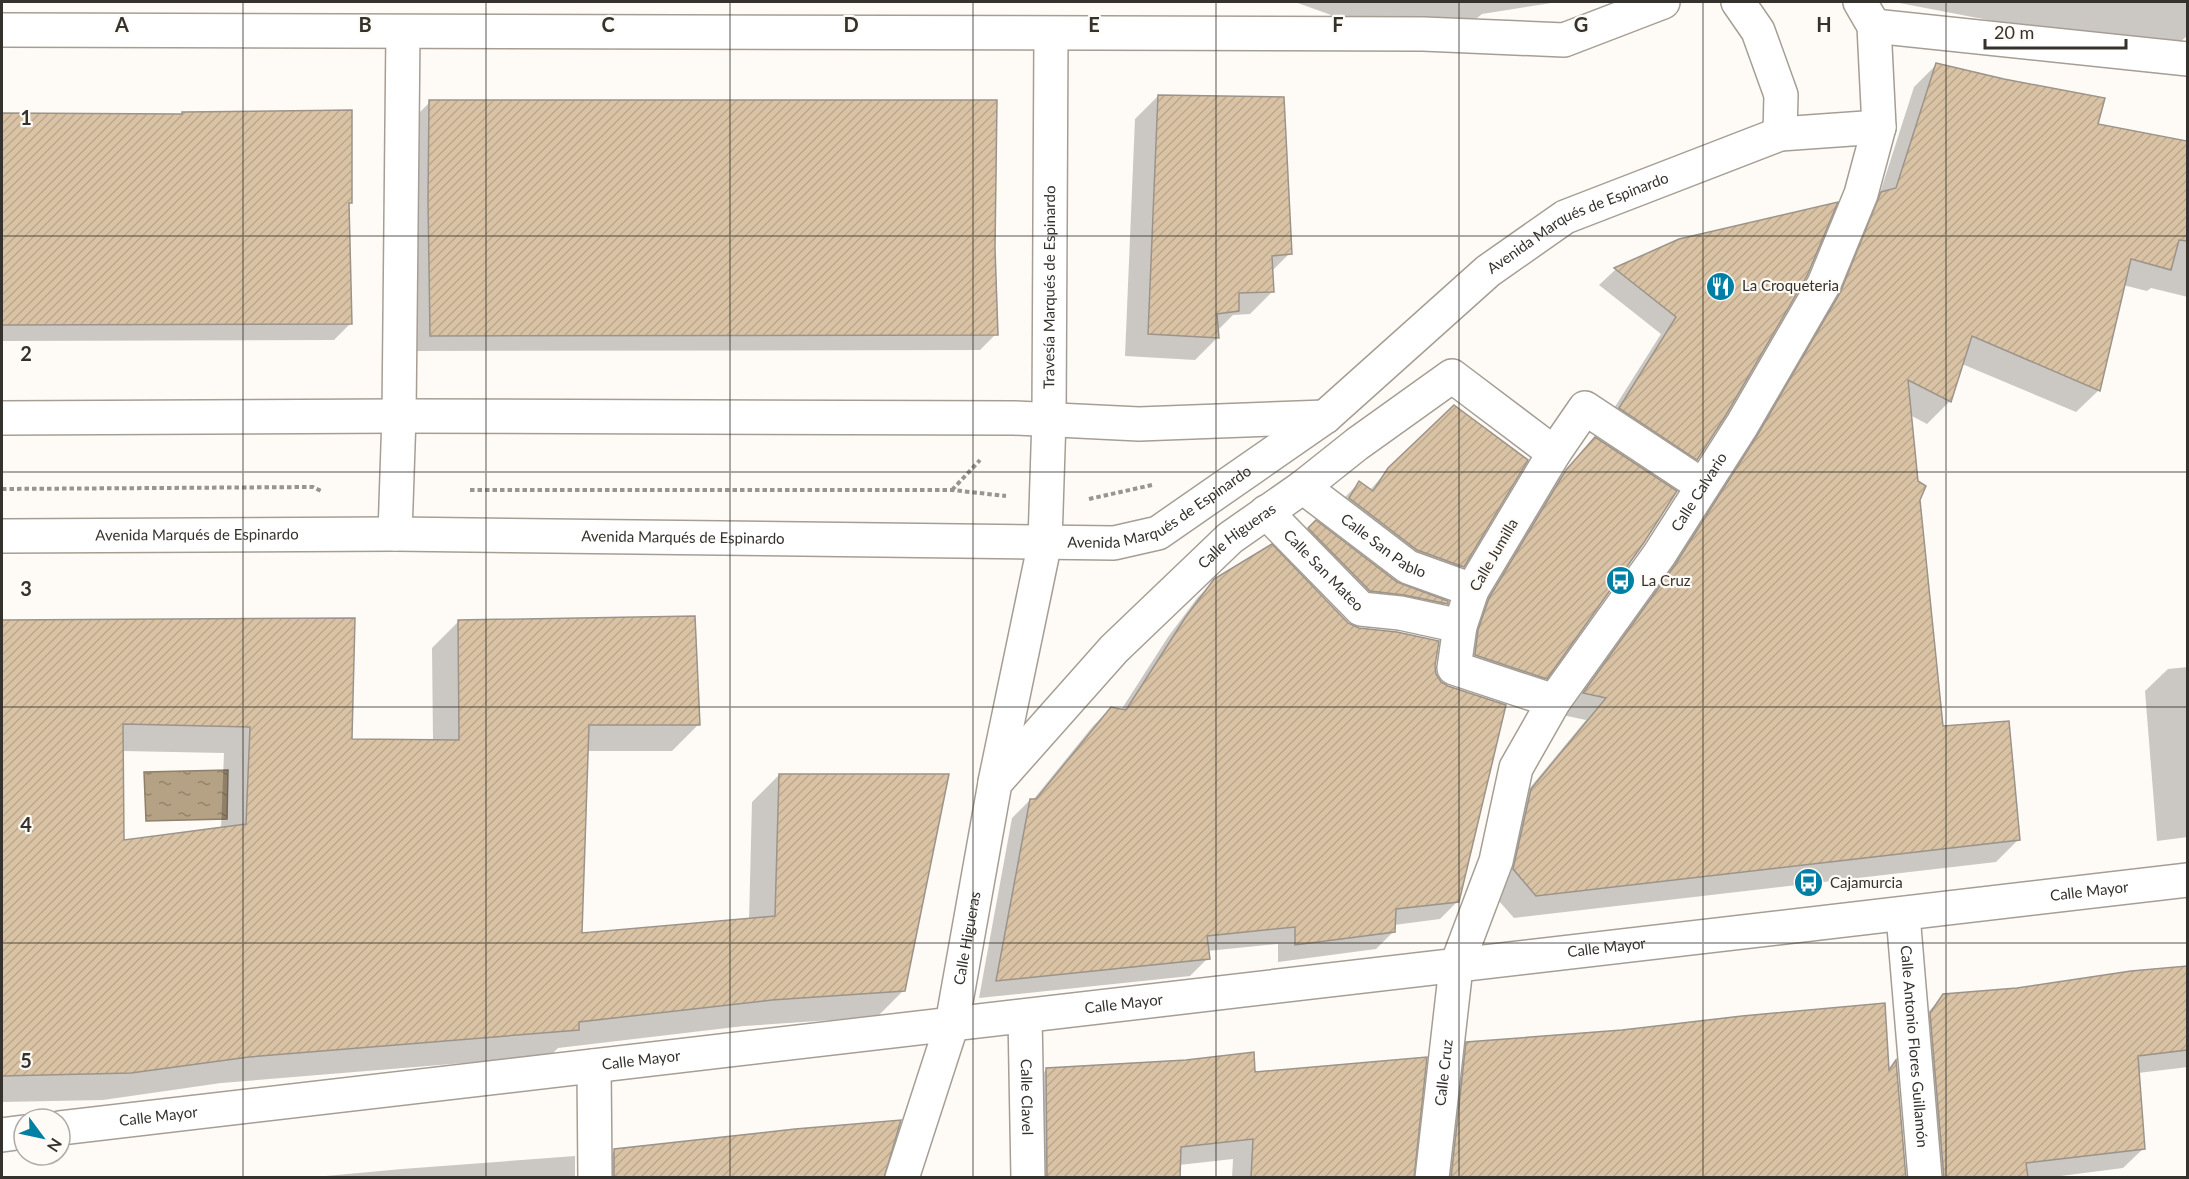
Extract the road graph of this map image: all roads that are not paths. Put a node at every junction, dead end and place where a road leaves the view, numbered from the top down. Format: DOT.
graph roads {
  1 [pos="1663,2"];
  2 [pos="1738,2"];
  3 [pos="1867,14"];
  4 [pos="2,30"];
  5 [pos="403,32"];
  6 [pos="1051,34"];
  7 [pos="2187,59"];
  8 [pos="1879,127"];
  9 [pos="1780,134"];
  10 [pos="399,416"];
  11 [pos="1326,417"];
  12 [pos="2,418"];
  13 [pos="1049,418"];
  14 [pos="1554,453"];
  15 [pos="1703,486"];
  16 [pos="1303,487"];
  17 [pos="1266,512"];
  18 [pos="395,534"];
  19 [pos="2,536"];
  20 [pos="1045,542"];
  21 [pos="1472,590"];
  22 [pos="1460,626"];
  23 [pos="1554,701"];
  24 [pos="995,783"];
  25 [pos="2187,880"];
  26 [pos="1903,915"];
  27 [pos="1456,966"];
  28 [pos="1025,1016"];
  29 [pos="952,1024"];
  30 [pos="594,1066"];
  31 [pos="72,1127"];
  32 [pos="595,1178"];
  33 [pos="902,1178"];
  34 [pos="1028,1178"];
  35 [pos="1432,1178"];
  36 [pos="1925,1178"];
  1 -- 6 [label="street"];
  2 -- 9 [label="street"];
  3 -- 7 [label="street"];
  3 -- 8 [label="street, Calle Calvario"];
  4 -- 5 [label="street"];
  5 -- 6 [label="street"];
  5 -- 10 [label="street"];
  6 -- 13 [label="street, Travesía Marqués de Espinardo"];
  8 -- 9 [label="street, Avenida Marqués de Espinardo"];
  8 -- 15 [label="street, Calle Calvario"];
  9 -- 11 [label="street, Avenida Marqués de Espinardo"];
  10 -- 12 [label="street"];
  10 -- 13 [label="street"];
  10 -- 18 [label="street"];
  11 -- 13 [label="street"];
  11 -- 20 [label="street, Avenida Marqués de Espinardo"];
  13 -- 20 [label="street, Travesía Marqués de Espinardo"];
  14 -- 15 [label="street"];
  14 -- 16 [label="street, Calle Higueras"];
  14 -- 21 [label="street, Calle Jumilla"];
  15 -- 23 [label="street, Calle Calvario"];
  16 -- 17 [label="street, Calle Higueras"];
  16 -- 21 [label="street, Calle San Pablo"];
  17 -- 22 [label="street, Calle San Mateo"];
  17 -- 24 [label="street, Calle Higueras"];
  18 -- 19 [label="street, Avenida Marqués de Espinardo"];
  18 -- 20 [label="street, Avenida Marqués de Espinardo"];
  20 -- 24 [label="street, Travesía Marqués de Espinardo"];
  21 -- 22 [label="street, Calle Jumilla"];
  22 -- 23 [label="street, Calle Jumilla"];
  23 -- 27 [label="street, Calle Calvario"];
  24 -- 29 [label="street, Calle Higueras"];
  25 -- 26 [label="street, Calle Mayor"];
  26 -- 27 [label="street, Calle Mayor"];
  26 -- 36 [label="street, Calle Antonio Flores Guillamón"];
  27 -- 28 [label="street, Calle Mayor"];
  27 -- 35 [label="street, Calle Cruz"];
  28 -- 29 [label="street, Calle Mayor"];
  28 -- 34 [label="street, Calle Clavel"];
  29 -- 30 [label="street, Calle Mayor"];
  29 -- 33 [label="street"];
  30 -- 31 [label="street, Calle Mayor"];
  30 -- 32 [label="street"];
}
